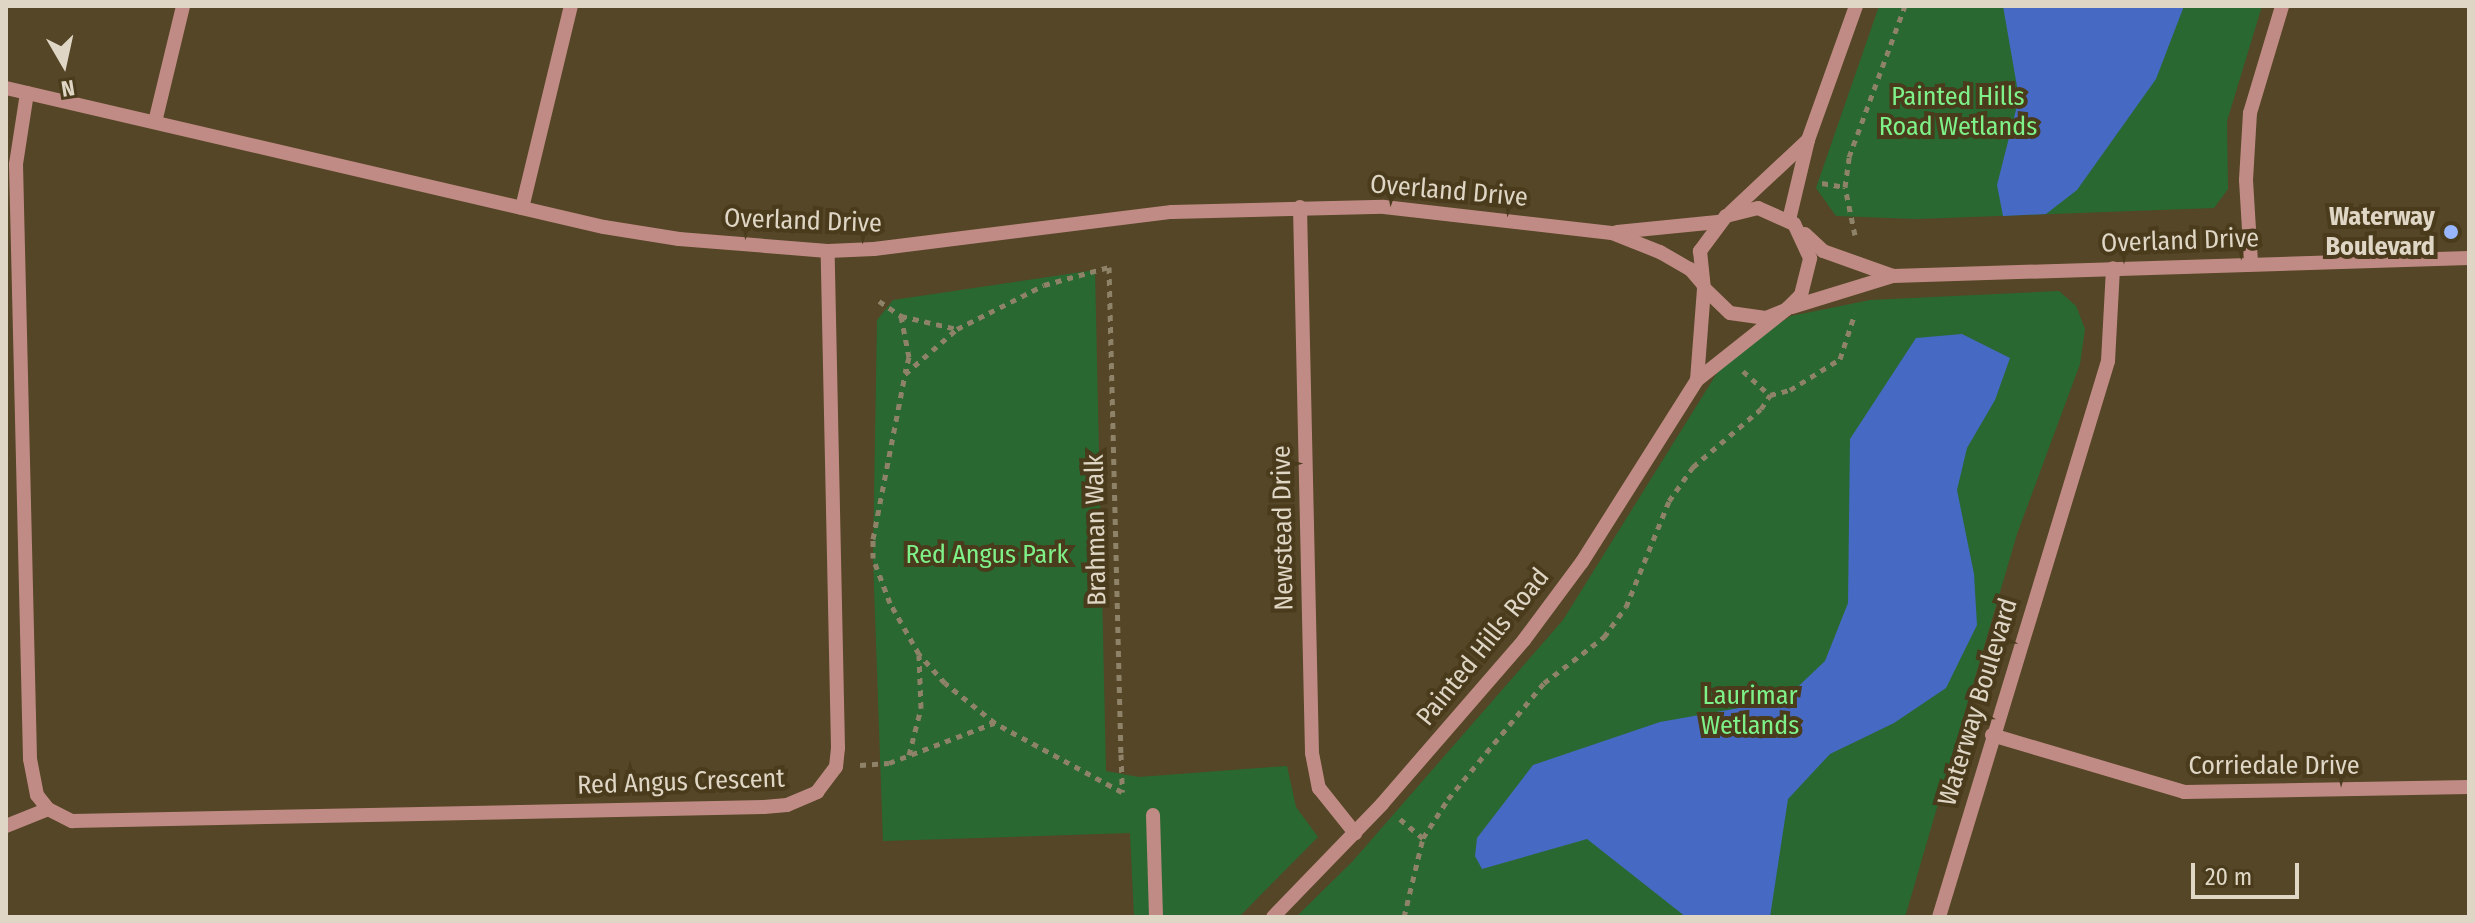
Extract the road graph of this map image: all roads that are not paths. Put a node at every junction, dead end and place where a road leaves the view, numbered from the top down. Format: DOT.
graph roads {
  1 [pos="183,6"];
  2 [pos="571,6"];
  3 [pos="1856,6"];
  4 [pos="2282,6"];
  5 [pos="6,88"];
  6 [pos="27,93"];
  7 [pos="155,122"];
  8 [pos="1808,140"];
  9 [pos="1300,207"];
  10 [pos="522,208"];
  11 [pos="1722,219"];
  12 [pos="1791,222"];
  13 [pos="1612,233"];
  14 [pos="828,251"];
  15 [pos="2469,258"];
  16 [pos="2251,262"];
  17 [pos="2113,268"];
  18 [pos="1893,276"];
  19 [pos="1704,286"];
  20 [pos="1785,310"];
  21 [pos="1697,380"];
  22 [pos="1992,735"];
  23 [pos="2469,787"];
  24 [pos="48,809"];
  25 [pos="1153,815"];
  26 [pos="6,826"];
  27 [pos="1355,833"];
  28 [pos="1156,917"];
  29 [pos="1273,917"];
  30 [pos="1939,917"];
  1 -- 7 [label="street"];
  2 -- 10 [label="street"];
  3 -- 8 [label="street"];
  4 -- 16 [label="street"];
  5 -- 6 [label="street, Overland Drive"];
  6 -- 7 [label="street, Overland Drive"];
  6 -- 24 [label="street"];
  7 -- 10 [label="street, Overland Drive"];
  8 -- 11 [label="street"];
  8 -- 12 [label="street"];
  9 -- 13 [label="street, Overland Drive"];
  9 -- 14 [label="street, Overland Drive"];
  9 -- 27 [label="street, Newstead Drive"];
  10 -- 14 [label="street, Overland Drive"];
  11 -- 12 [label="street"];
  11 -- 13 [label="street, Overland Drive"];
  11 -- 19 [label="street"];
  12 -- 18 [label="street, Overland Drive"];
  12 -- 20 [label="street"];
  13 -- 19 [label="street, Overland Drive"];
  14 -- 24 [label="street, Red Angus Crescent"];
  15 -- 16 [label="street, Overland Drive"];
  16 -- 17 [label="street, Overland Drive"];
  17 -- 18 [label="street, Overland Drive"];
  17 -- 22 [label="street, Waterway Boulevard"];
  18 -- 20 [label="street, Overland Drive"];
  19 -- 20 [label="street"];
  19 -- 21 [label="street, Painted Hills Road"];
  20 -- 21 [label="street, Painted Hills Road"];
  21 -- 27 [label="street, Painted Hills Road"];
  22 -- 23 [label="street, Corriedale Drive"];
  22 -- 30 [label="street, Waterway Boulevard"];
  24 -- 26 [label="street"];
  25 -- 28 [label="street"];
  27 -- 29 [label="street, Painted Hills Road"];
}
